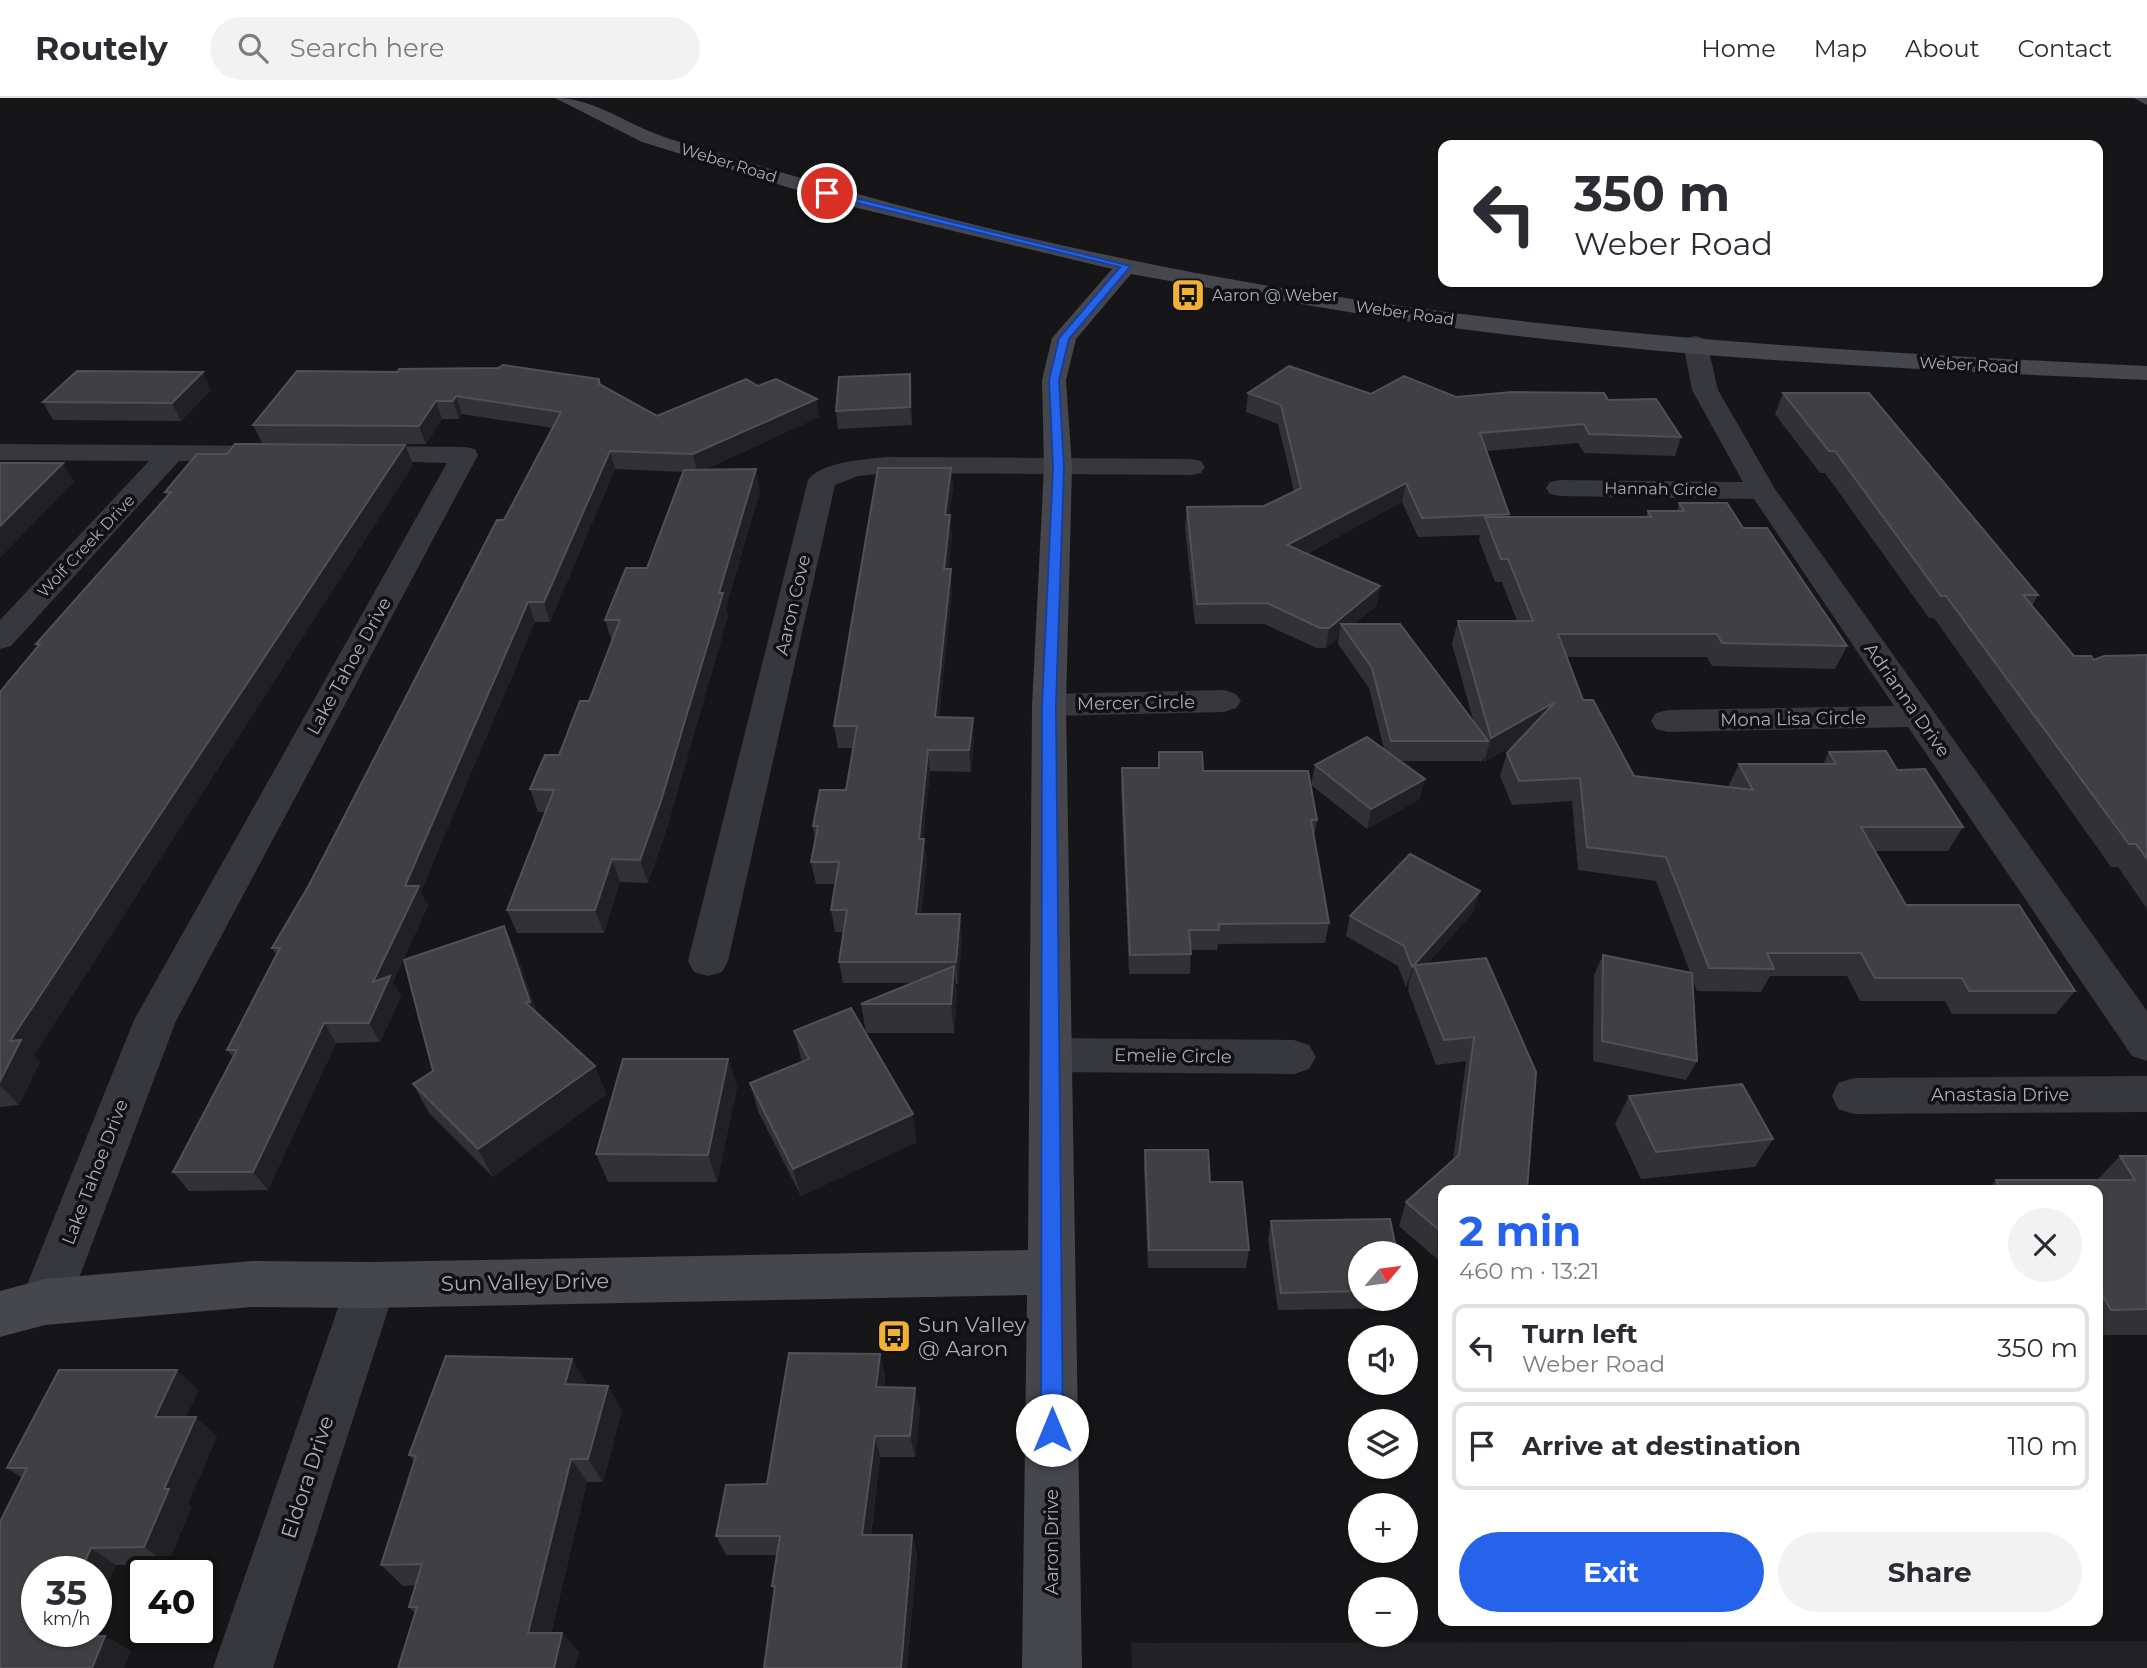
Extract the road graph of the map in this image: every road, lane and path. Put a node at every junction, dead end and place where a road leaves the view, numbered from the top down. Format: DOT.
graph roads {
  1 [pos="564,98"];
  2 [pos="1126,266"];
  3 [pos="1695,343"];
  4 [pos="2147,373"];
  5 [pos="0,452"];
  6 [pos="172,453"];
  7 [pos="1058,467"];
  8 [pos="1191,467"];
  9 [pos="1560,488"];
  10 [pos="1762,491"];
  11 [pos="0,639"];
  12 [pos="1224,701"];
  13 [pos="1049,705"];
  14 [pos="1918,716"];
  15 [pos="1668,722"];
  16 [pos="708,961"];
  17 [pos="2147,1044"];
  18 [pos="1052,1055"];
  19 [pos="1294,1057"];
  20 [pos="2147,1094"];
  21 [pos="1854,1096"];
  22 [pos="1052,1272"];
  23 [pos="371,1285"];
  24 [pos="22,1308"];
  25 [pos="243,1668"];
  26 [pos="1052,1668"];
  1 -- 2 [label="main road, Weber Road"];
  2 -- 3 [label="main road, Weber Road"];
  2 -- 7 [label="main road, Aaron Drive"];
  3 -- 4 [label="main road, Weber Road"];
  3 -- 10 [label="street, Adrianna Drive"];
  5 -- 6 [label="street, Lake Tahoe Drive"];
  6 -- 11 [label="street, Wolf Creek Drive"];
  6 -- 24 [label="street, Lake Tahoe Drive"];
  7 -- 8 [label="street"];
  7 -- 13 [label="main road, Aaron Drive"];
  7 -- 16 [label="street, Aaron Cove"];
  9 -- 10 [label="street, Hannah Circle"];
  10 -- 14 [label="street, Adrianna Drive"];
  12 -- 13 [label="street, Mercer Circle"];
  13 -- 18 [label="main road, Aaron Drive"];
  14 -- 15 [label="street, Mona Lisa Circle"];
  14 -- 17 [label="street, Adrianna Drive"];
  18 -- 19 [label="street, Emelie Circle"];
  18 -- 22 [label="main road, Aaron Drive"];
  20 -- 21 [label="street, Anastasia Drive"];
  22 -- 23 [label="main road, Sun Valley Drive"];
  22 -- 26 [label="main road, Aaron Drive"];
  23 -- 24 [label="main road, Sun Valley Drive"];
  23 -- 25 [label="street, Eldora Drive"];
}
